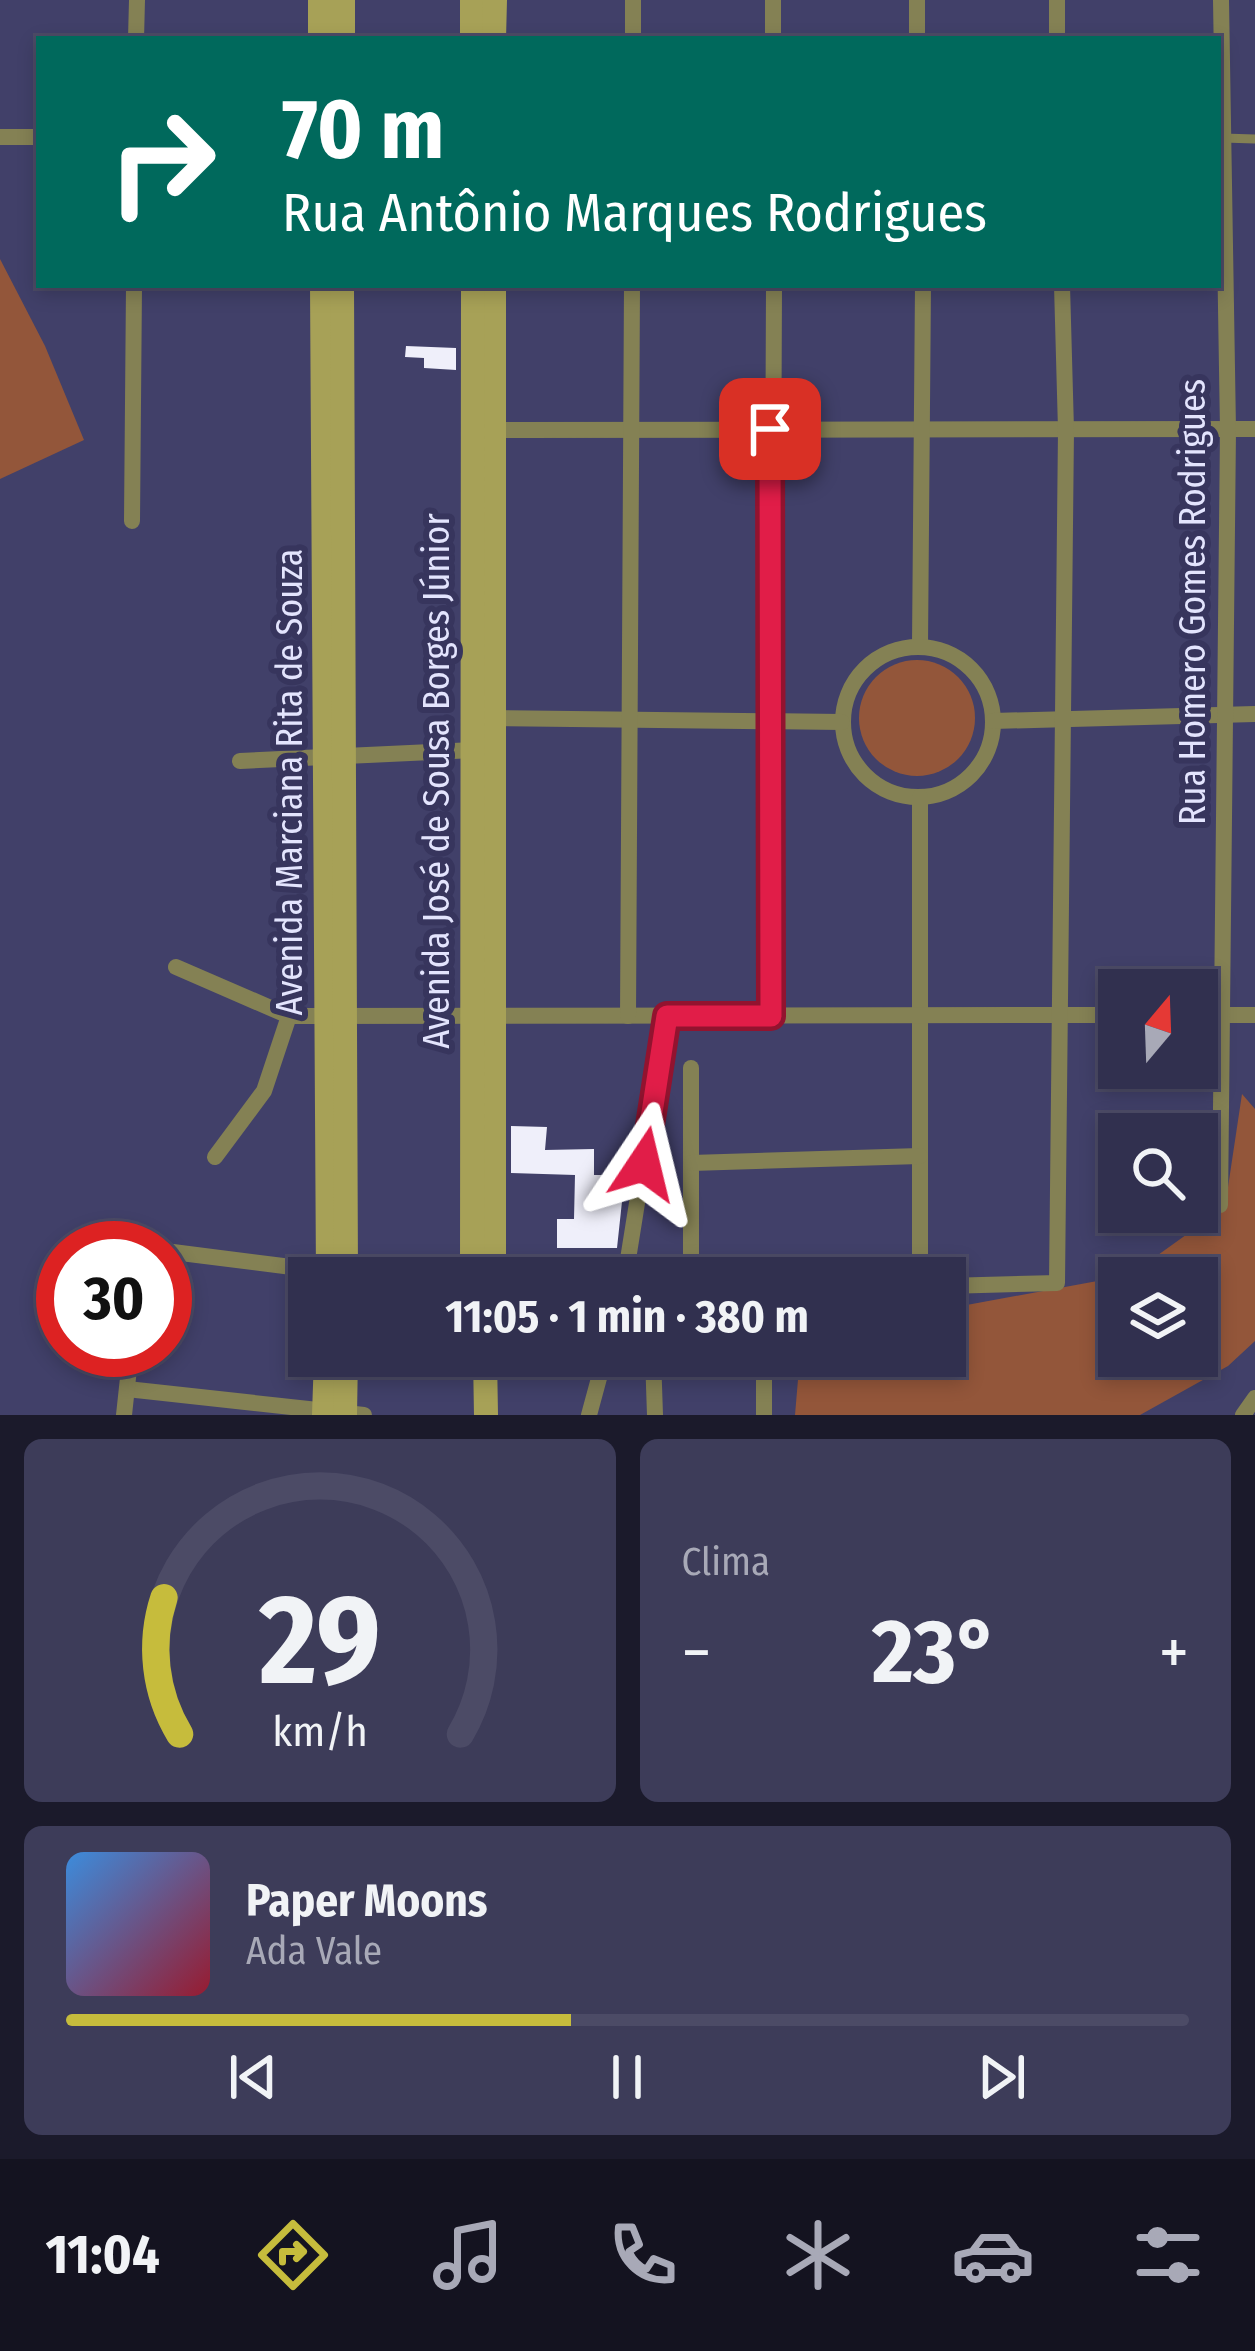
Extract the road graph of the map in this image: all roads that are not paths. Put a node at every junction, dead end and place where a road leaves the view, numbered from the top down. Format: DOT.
graph roads {
  1 [pos="136,0"];
  2 [pos="320,0"];
  3 [pos="343,0"];
  4 [pos="472,0"];
  5 [pos="495,0"];
  6 [pos="634,0"];
  7 [pos="773,0"];
  8 [pos="917,0"];
  9 [pos="1057,0"];
  10 [pos="1221,0"];
  11 [pos="136,36"];
  12 [pos="320,36"];
  13 [pos="343,36"];
  14 [pos="472,36"];
  15 [pos="494,36"];
  16 [pos="633,36"];
  17 [pos="773,36"];
  18 [pos="917,36"];
  19 [pos="1057,36"];
  20 [pos="0,137"];
  21 [pos="36,137"];
  22 [pos="1221,138"];
  23 [pos="1255,140"];
  24 [pos="134,288"];
  25 [pos="322,288"];
  26 [pos="342,288"];
  27 [pos="472,288"];
  28 [pos="494,288"];
  29 [pos="632,288"];
  30 [pos="774,288"];
  31 [pos="922,288"];
  32 [pos="1062,288"];
  33 [pos="770,429"];
  34 [pos="1255,429"];
  35 [pos="483,430"];
  36 [pos="630,430"];
  37 [pos="919,430"];
  38 [pos="1066,430"];
  39 [pos="1228,430"];
  40 [pos="132,521"];
  41 [pos="920,646"];
  42 [pos="1225,714"];
  43 [pos="1255,714"];
  44 [pos="483,718"];
  45 [pos="629,719"];
  46 [pos="1064,719"];
  47 [pos="771,721"];
  48 [pos="993,721"];
  49 [pos="842,722"];
  50 [pos="474,750"];
  51 [pos="334,755"];
  52 [pos="240,761"];
  53 [pos="920,797"];
  54 [pos="176,968"];
  55 [pos="1060,1015"];
  56 [pos="1098,1015"];
  57 [pos="1218,1015"];
  58 [pos="1222,1015"];
  59 [pos="1255,1015"];
  60 [pos="289,1016"];
  61 [pos="336,1016"];
  62 [pos="483,1016"];
  63 [pos="628,1016"];
  64 [pos="667,1016"];
  65 [pos="771,1016"];
  66 [pos="920,1016"];
  67 [pos="691,1068"];
  68 [pos="920,1156"];
  69 [pos="215,1157"];
  70 [pos="691,1163"];
  71 [pos="1220,1205"];
  72 [pos="192,1255"];
  73 [pos="337,1257"];
  74 [pos="473,1257"];
  75 [pos="493,1257"];
  76 [pos="628,1257"];
  77 [pos="692,1257"];
  78 [pos="920,1257"];
  79 [pos="288,1268"];
  80 [pos="966,1285"];
  81 [pos="128,1377"];
  82 [pos="331,1377"];
  83 [pos="344,1377"];
  84 [pos="485,1377"];
  85 [pos="600,1377"];
  86 [pos="654,1377"];
  87 [pos="764,1377"];
  88 [pos="127,1389"];
  89 [pos="1255,1398"];
  90 [pos="341,1414"];
  91 [pos="124,1415"];
  92 [pos="485,1415"];
  93 [pos="590,1415"];
  94 [pos="655,1415"];
  95 [pos="764,1415"];
  96 [pos="1243,1415"];
  1 -- 11 [label="street"];
  2 -- 12 [label="street"];
  3 -- 13 [label="street"];
  4 -- 14 [label="street"];
  5 -- 15 [label="street"];
  6 -- 16 [label="street"];
  7 -- 17 [label="street"];
  8 -- 18 [label="street"];
  9 -- 19 [label="street"];
  10 -- 22 [label="street, Rua Homero Gomes Rodrigues"];
  20 -- 21 [label="street"];
  22 -- 23 [label="lane"];
  22 -- 39 [label="street, Rua Homero Gomes Rodrigues"];
  24 -- 40 [label="street"];
  25 -- 51 [label="street, Avenida Marciana Rita de Souza"];
  26 -- 51 [label="street, Avenida Marciana Rita de Souza"];
  27 -- 35 [label="street, Avenida José de Sousa Borges Júnior"];
  28 -- 35 [label="street, Avenida José de Sousa Borges Júnior"];
  29 -- 36 [label="street"];
  30 -- 33 [label="street"];
  31 -- 37 [label="street"];
  32 -- 38 [label="street"];
  33 -- 36 [label="street"];
  33 -- 37 [label="street"];
  33 -- 47 [label="street"];
  34 -- 39 [label="street"];
  35 -- 36 [label="street"];
  35 -- 44 [label="street, Avenida José de Sousa Borges Júnior"];
  36 -- 45 [label="street"];
  37 -- 38 [label="street"];
  37 -- 41 [label="street"];
  38 -- 39 [label="street"];
  38 -- 46 [label="street"];
  39 -- 42 [label="street, Rua Homero Gomes Rodrigues"];
  41 -- 48 [label="street"];
  41 -- 49 [label="street"];
  42 -- 43 [label="street"];
  42 -- 46 [label="street"];
  42 -- 58 [label="street, Rua Homero Gomes Rodrigues"];
  44 -- 45 [label="street"];
  44 -- 50 [label="street, Avenida José de Sousa Borges Júnior"];
  44 -- 62 [label="street, Avenida José de Sousa Borges Júnior"];
  45 -- 47 [label="street"];
  45 -- 63 [label="street"];
  46 -- 48 [label="street"];
  46 -- 55 [label="street"];
  47 -- 49 [label="street"];
  47 -- 65 [label="street"];
  48 -- 53 [label="street"];
  49 -- 53 [label="street"];
  50 -- 51 [label="street"];
  50 -- 62 [label="street, Avenida José de Sousa Borges Júnior"];
  51 -- 52 [label="street"];
  51 -- 61 [label="street, Avenida Marciana Rita de Souza"];
  53 -- 66 [label="street"];
  54 -- 60 [label="street"];
  55 -- 56 [label="street"];
  55 -- 66 [label="street"];
  55 -- 80 [label="street"];
  57 -- 58 [label="street"];
  58 -- 59 [label="street"];
  58 -- 71 [label="street, Rua Homero Gomes Rodrigues"];
  60 -- 61 [label="street"];
  60 -- 69 [label="street"];
  61 -- 62 [label="street"];
  61 -- 73 [label="street, Avenida Marciana Rita de Souza"];
  62 -- 63 [label="street"];
  62 -- 74 [label="street, Avenida José de Sousa Borges Júnior"];
  62 -- 75 [label="street, Avenida José de Sousa Borges Júnior"];
  63 -- 64 [label="street"];
  64 -- 65 [label="street"];
  64 -- 76 [label="street"];
  65 -- 66 [label="street"];
  66 -- 68 [label="street"];
  67 -- 70 [label="street"];
  68 -- 70 [label="street"];
  68 -- 78 [label="street"];
  70 -- 77 [label="street"];
  72 -- 79 [label="street"];
  81 -- 88 [label="street"];
  82 -- 90 [label="street"];
  83 -- 90 [label="street"];
  84 -- 92 [label="street"];
  85 -- 93 [label="street"];
  86 -- 94 [label="street"];
  87 -- 95 [label="street"];
  88 -- 90 [label="street"];
  88 -- 91 [label="street"];
  89 -- 96 [label="street"];
}
